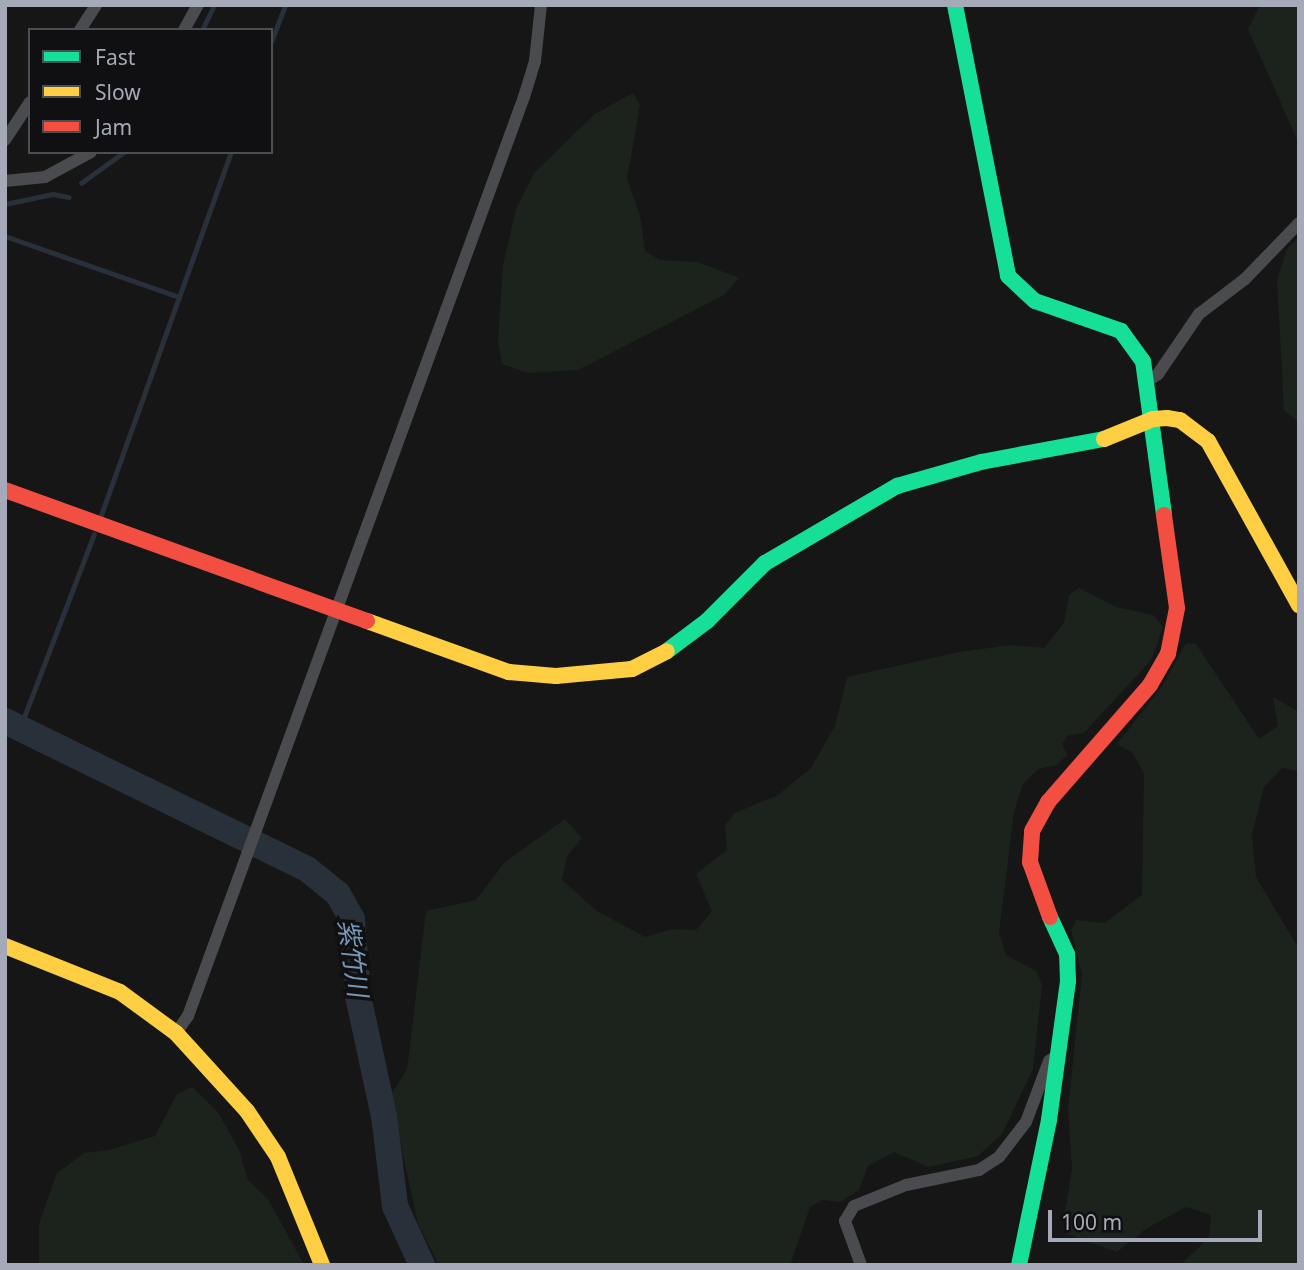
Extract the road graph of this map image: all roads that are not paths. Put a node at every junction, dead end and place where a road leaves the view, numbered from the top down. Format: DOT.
graph roads {
  1 [pos="96,5"];
  2 [pos="198,5"];
  3 [pos="541,5"];
  4 [pos="955,5"];
  5 [pos="81,28"];
  6 [pos="185,28"];
  7 [pos="28,105"];
  8 [pos="5,140"];
  9 [pos="87,154"];
  10 [pos="5,181"];
  11 [pos="1299,223"];
  12 [pos="1148,381"];
  13 [pos="1153,419"];
  14 [pos="5,490"];
  15 [pos="1299,605"];
  16 [pos="337,610"];
  17 [pos="5,946"];
  18 [pos="176,1033"];
  19 [pos="1059,1054"];
  20 [pos="322,1265"];
  21 [pos="861,1265"];
  22 [pos="1019,1265"];
  1 -- 5 [label="street"];
  2 -- 6 [label="street"];
  3 -- 16 [label="street"];
  4 -- 12 [label="street"];
  7 -- 8 [label="street"];
  9 -- 10 [label="street"];
  11 -- 12 [label="street"];
  12 -- 13 [label="street"];
  13 -- 15 [label="street"];
  13 -- 16 [label="street"];
  13 -- 19 [label="street"];
  14 -- 16 [label="street"];
  16 -- 18 [label="street"];
  17 -- 18 [label="street"];
  18 -- 20 [label="street"];
  19 -- 21 [label="street"];
  19 -- 22 [label="street"];
}
